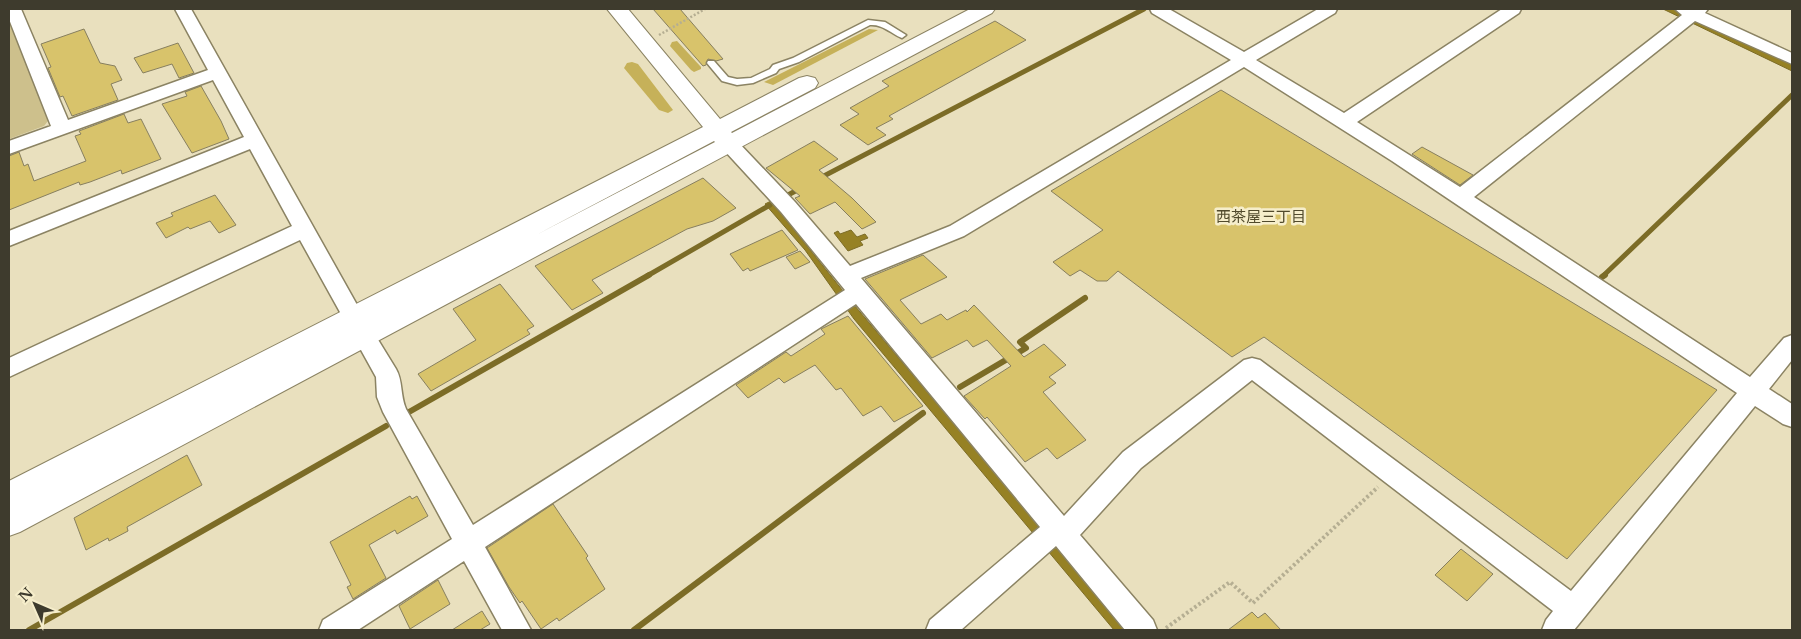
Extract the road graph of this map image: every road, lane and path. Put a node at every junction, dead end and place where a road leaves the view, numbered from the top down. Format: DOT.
graph roads {
  1 [pos="13,9"];
  2 [pos="184,9"];
  3 [pos="617,9"];
  4 [pos="705,9"];
  5 [pos="953,9"];
  6 [pos="985,9"];
  7 [pos="1158,9"];
  8 [pos="1329,9"];
  9 [pos="1513,9"];
  10 [pos="1690,14"];
  11 [pos="902,35"];
  12 [pos="657,36"];
  13 [pos="1245,58"];
  14 [pos="1792,60"];
  15 [pos="711,63"];
  16 [pos="219,72"];
  17 [pos="1344,122"];
  18 [pos="62,129"];
  19 [pos="723,137"];
  20 [pos="256,139"];
  21 [pos="9,148"];
  22 [pos="1461,197"];
  23 [pos="305,229"];
  24 [pos="9,239"];
  25 [pos="848,292"];
  26 [pos="358,326"];
  27 [pos="1792,344"];
  28 [pos="9,368"];
  29 [pos="1753,391"];
  30 [pos="1792,417"];
  31 [pos="1393,474"];
  32 [pos="9,496"];
  33 [pos="9,522"];
  34 [pos="1053,535"];
  35 [pos="468,542"];
  36 [pos="1574,610"];
  37 [pos="333,630"];
  38 [pos="517,630"];
  39 [pos="940,630"];
  40 [pos="1143,630"];
  41 [pos="1163,630"];
  42 [pos="1556,630"];
  1 -- 18 [label="street"];
  2 -- 16 [label="street"];
  3 -- 19 [label="street"];
  4 -- 12 [label="path"];
  5 -- 11 [label="street"];
  6 -- 19 [label="street"];
  7 -- 13 [label="street"];
  8 -- 13 [label="street"];
  9 -- 17 [label="street"];
  10 -- 14 [label="street"];
  10 -- 22 [label="street"];
  11 -- 15 [label="lane"];
  11 -- 19 [label="street"];
  13 -- 17 [label="street"];
  13 -- 25 [label="street"];
  16 -- 18 [label="street"];
  16 -- 20 [label="street"];
  17 -- 22 [label="street"];
  18 -- 21 [label="street"];
  19 -- 25 [label="street"];
  19 -- 26 [label="street"];
  20 -- 23 [label="street"];
  20 -- 24 [label="street"];
  22 -- 29 [label="street"];
  23 -- 26 [label="street"];
  23 -- 28 [label="street"];
  25 -- 34 [label="street"];
  25 -- 35 [label="street"];
  26 -- 32 [label="street"];
  26 -- 33 [label="street"];
  26 -- 35 [label="street"];
  27 -- 29 [label="street"];
  29 -- 30 [label="street"];
  29 -- 36 [label="street"];
  31 -- 34 [label="street"];
  31 -- 36 [label="street"];
  31 -- 41 [label="path"];
  34 -- 39 [label="street"];
  34 -- 40 [label="street"];
  35 -- 37 [label="street"];
  35 -- 38 [label="street"];
  36 -- 42 [label="street"];
}
